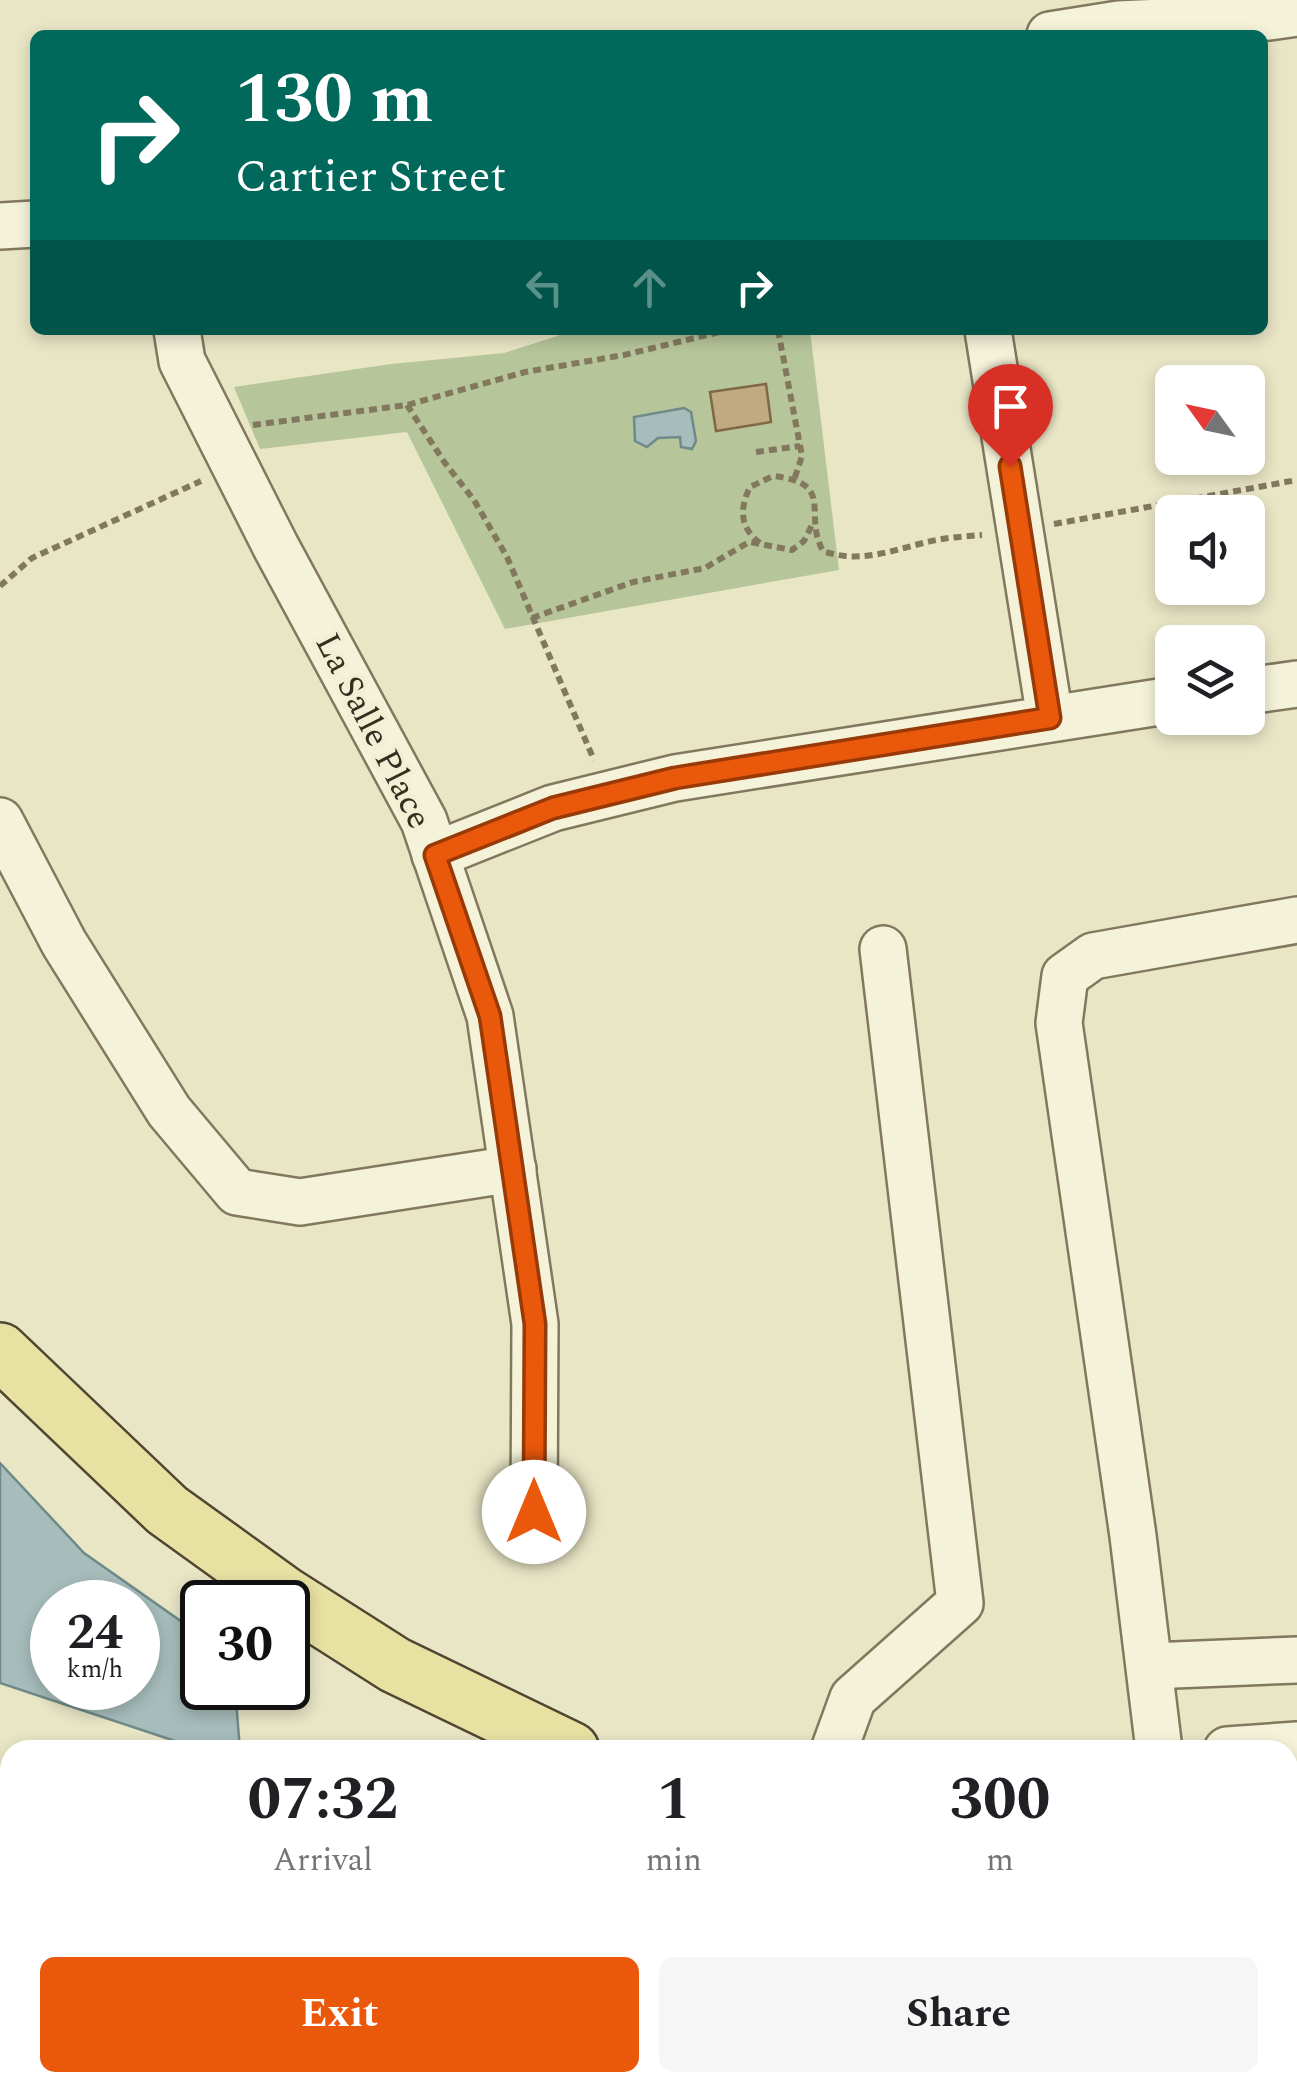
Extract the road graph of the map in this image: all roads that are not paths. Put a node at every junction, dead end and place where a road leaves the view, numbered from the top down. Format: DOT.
graph roads {
  1 [pos="1288,22"];
  2 [pos="1082,30"];
  3 [pos="30,224"];
  4 [pos="0,226"];
  5 [pos="177,335"];
  6 [pos="989,335"];
  7 [pos="1297,684"];
  8 [pos="1265,689"];
  9 [pos="1155,703"];
  10 [pos="1050,718"];
  11 [pos="0,822"];
  12 [pos="435,855"];
  13 [pos="1297,920"];
  14 [pos="883,949"];
  15 [pos="512,1169"];
  16 [pos="0,1351"];
  17 [pos="534,1512"];
  18 [pos="1297,1660"];
  19 [pos="1150,1666"];
  20 [pos="518,1738"];
  21 [pos="838,1740"];
  22 [pos="1157,1740"];
  1 -- 2 [label="street"];
  3 -- 4 [label="street"];
  5 -- 12 [label="street, La Salle Place"];
  6 -- 10 [label="street"];
  7 -- 8 [label="street"];
  9 -- 10 [label="street"];
  10 -- 12 [label="street"];
  11 -- 15 [label="street"];
  12 -- 15 [label="street, La Salle Place"];
  13 -- 19 [label="street"];
  14 -- 21 [label="street"];
  15 -- 17 [label="street, La Salle Place"];
  16 -- 20 [label="main road"];
  18 -- 19 [label="street"];
  19 -- 22 [label="street"];
}
